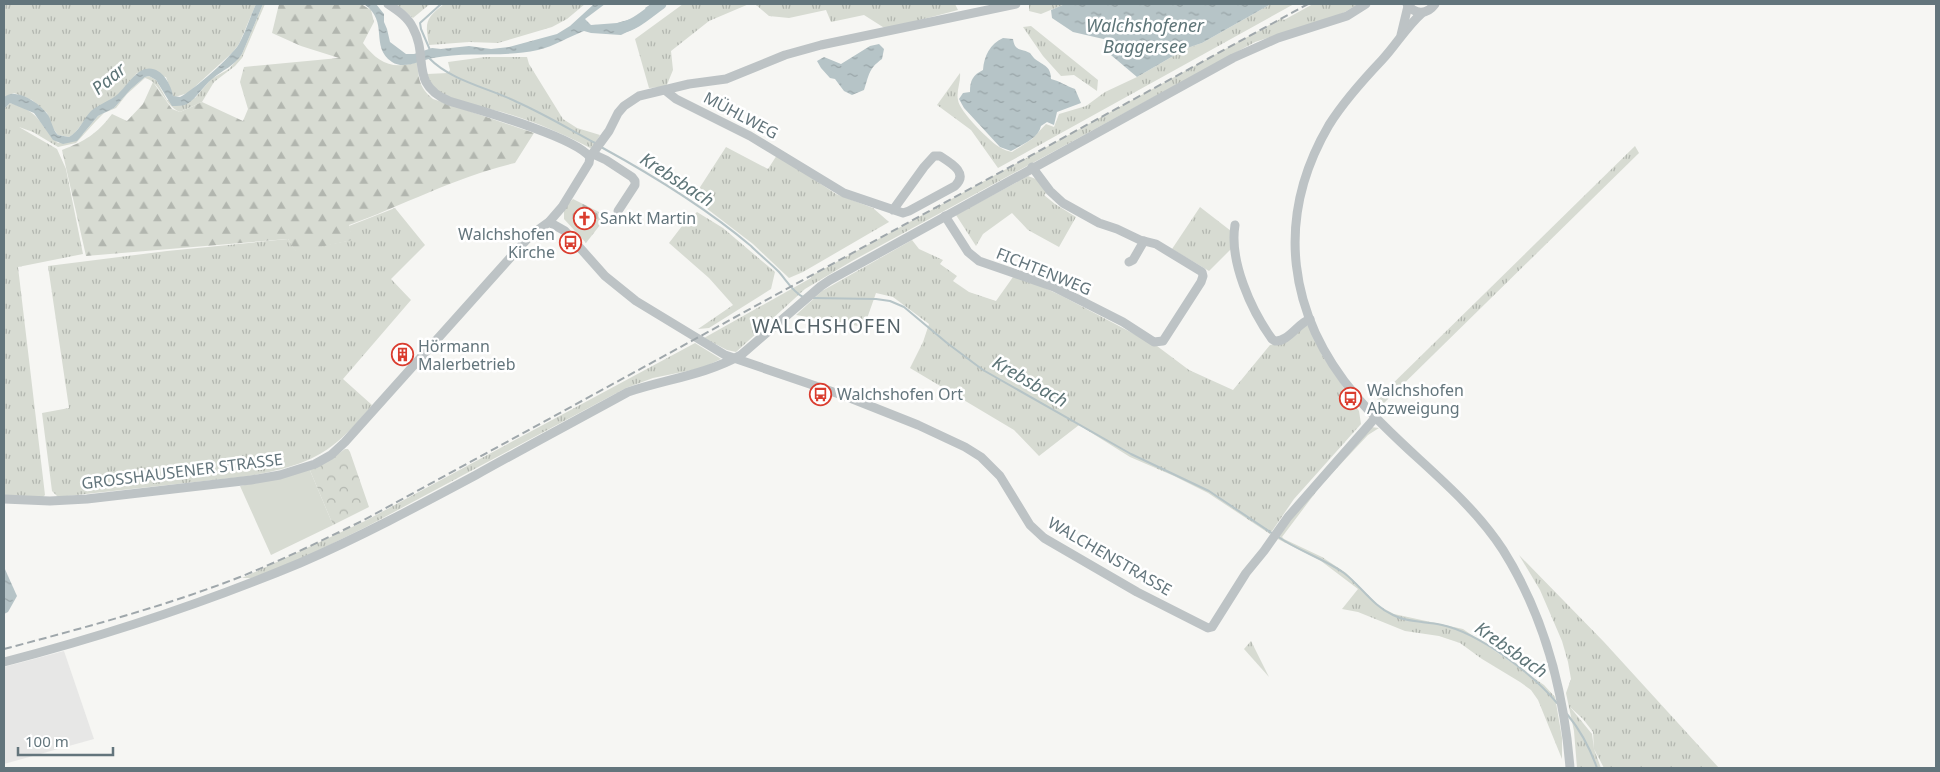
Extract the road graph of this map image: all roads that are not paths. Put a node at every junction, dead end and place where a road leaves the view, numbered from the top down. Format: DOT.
graph roads {
  1 [pos="388,4"];
  2 [pos="1016,4"];
  3 [pos="1366,4"];
  4 [pos="1435,4"];
  5 [pos="1408,5"];
  6 [pos="1422,13"];
  7 [pos="1399,40"];
  8 [pos="666,91"];
  9 [pos="593,153"];
  10 [pos="1032,167"];
  11 [pos="894,210"];
  12 [pos="618,212"];
  13 [pos="945,216"];
  14 [pos="552,219"];
  15 [pos="1235,225"];
  16 [pos="1144,241"];
  17 [pos="1129,262"];
  18 [pos="1310,319"];
  19 [pos="735,358"];
  20 [pos="1375,418"];
  21 [pos="4,499"];
  22 [pos="4,662"];
  23 [pos="1570,768"];
  1 -- 9 [label="street"];
  2 -- 8 [label="street"];
  3 -- 10 [label="street"];
  4 -- 6 [label="street"];
  5 -- 6 [label="street"];
  5 -- 7 [label="street"];
  6 -- 7 [label="street"];
  7 -- 18 [label="street"];
  8 -- 9 [label="street"];
  8 -- 11 [label="street, MÜHLWEG"];
  9 -- 12 [label="street"];
  9 -- 14 [label="street"];
  10 -- 13 [label="street"];
  10 -- 16 [label="street"];
  11 -- 11 [label="street, MÜHLWEG"];
  13 -- 16 [label="street, FICHTENWEG"];
  13 -- 19 [label="street"];
  14 -- 19 [label="street, WALCHENSTRASSE"];
  14 -- 21 [label="street, GROSSHAUSENER STRASSE"];
  15 -- 18 [label="street"];
  16 -- 17 [label="street"];
  18 -- 20 [label="street"];
  19 -- 20 [label="street, WALCHENSTRASSE"];
  19 -- 22 [label="street"];
  20 -- 23 [label="street"];
}
